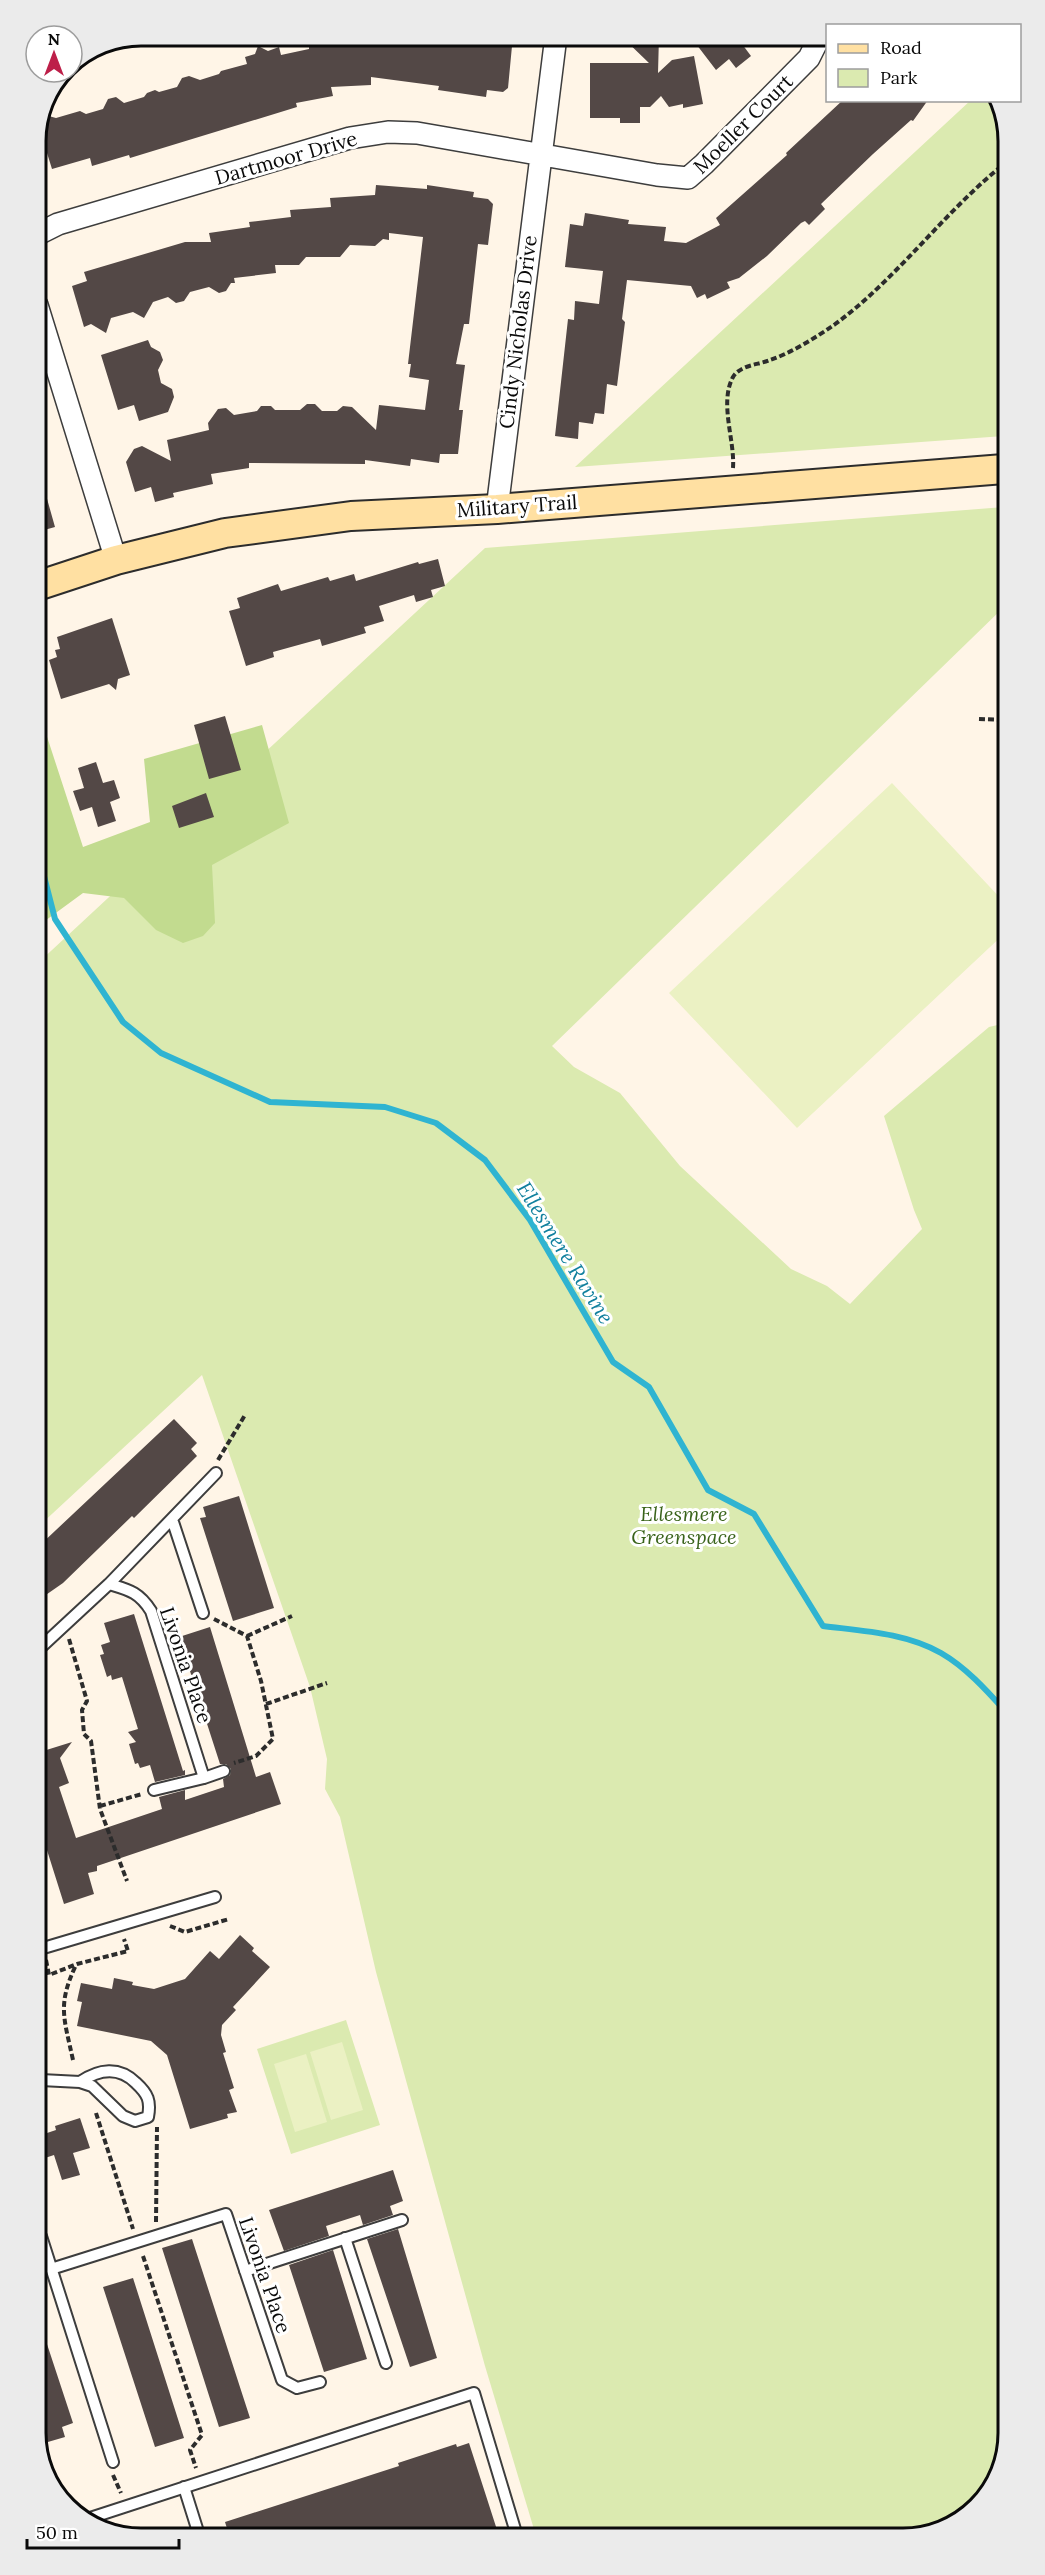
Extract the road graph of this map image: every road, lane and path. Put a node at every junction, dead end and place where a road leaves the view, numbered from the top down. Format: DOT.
graph roads {
  1 [pos="555,47"];
  2 [pos="815,47"];
  3 [pos="541,155"];
  4 [pos="998,169"];
  5 [pos="47,230"];
  6 [pos="47,337"];
  7 [pos="998,469"];
  8 [pos="731,489"];
  9 [pos="497,509"];
  10 [pos="116,560"];
  11 [pos="47,583"];
  12 [pos="979,718"];
  13 [pos="998,719"];
  14 [pos="245,1415"];
  15 [pos="216,1473"];
  16 [pos="172,1519"];
  17 [pos="109,1584"];
  18 [pos="203,1613"];
  19 [pos="292,1616"];
  20 [pos="64,1623"];
  21 [pos="247,1636"];
  22 [pos="46,1641"];
  23 [pos="327,1683"];
  24 [pos="266,1704"];
  25 [pos="224,1771"];
  26 [pos="204,1778"];
  27 [pos="154,1790"];
  28 [pos="100,1806"];
  29 [pos="127,1881"];
  30 [pos="215,1897"];
  31 [pos="148,1917"];
  32 [pos="229,1919"];
  33 [pos="120,1926"];
  34 [pos="46,1948"];
  35 [pos="77,1964"];
  36 [pos="46,1965"];
  37 [pos="73,2060"];
  38 [pos="46,2080"];
  39 [pos="80,2082"];
  40 [pos="96,2113"];
  41 [pos="157,2123"];
  42 [pos="402,2220"];
  43 [pos="155,2236"];
  44 [pos="345,2238"];
  45 [pos="137,2242"];
  46 [pos="46,2253"];
  47 [pos="51,2269"];
  48 [pos="245,2271"];
  49 [pos="386,2363"];
  50 [pos="320,2382"];
  51 [pos="113,2462"];
  52 [pos="201,2482"];
  53 [pos="184,2487"];
  54 [pos="125,2498"];
  55 [pos="95,2516"];
  56 [pos="197,2528"];
  57 [pos="515,2528"];
  1 -- 3 [label="street, Cindy Nicholas Drive"];
  2 -- 3 [label="street, Moeller Court"];
  3 -- 5 [label="street, Dartmoor Drive"];
  3 -- 9 [label="street, Cindy Nicholas Drive"];
  4 -- 8 [label="path"];
  6 -- 10 [label="street"];
  7 -- 8 [label="street, Military Trail"];
  8 -- 9 [label="street, Military Trail"];
  9 -- 10 [label="street, Military Trail"];
  10 -- 11 [label="street, Military Trail"];
  12 -- 13 [label="path"];
  14 -- 15 [label="path"];
  15 -- 16 [label="lane"];
  16 -- 17 [label="lane"];
  16 -- 18 [label="lane"];
  17 -- 20 [label="lane"];
  17 -- 26 [label="lane, Livonia Place"];
  18 -- 21 [label="path"];
  19 -- 21 [label="path"];
  20 -- 22 [label="lane"];
  20 -- 28 [label="path"];
  21 -- 24 [label="path"];
  23 -- 24 [label="path"];
  24 -- 25 [label="path"];
  25 -- 26 [label="lane"];
  26 -- 27 [label="lane"];
  27 -- 28 [label="path"];
  28 -- 29 [label="path"];
  30 -- 31 [label="lane"];
  31 -- 32 [label="path"];
  31 -- 33 [label="lane"];
  33 -- 34 [label="lane"];
  33 -- 35 [label="path"];
  35 -- 36 [label="path"];
  35 -- 37 [label="path"];
  38 -- 39 [label="lane"];
  39 -- 39 [label="lane"];
  40 -- 45 [label="path"];
  41 -- 43 [label="path"];
  42 -- 44 [label="lane"];
  43 -- 45 [label="lane, Livonia Place"];
  43 -- 48 [label="lane, Livonia Place"];
  44 -- 48 [label="lane"];
  44 -- 49 [label="lane"];
  45 -- 47 [label="lane, Livonia Place"];
  45 -- 52 [label="path"];
  46 -- 47 [label="lane"];
  47 -- 51 [label="lane"];
  48 -- 50 [label="lane, Livonia Place"];
  51 -- 54 [label="path"];
  52 -- 53 [label="lane"];
  52 -- 57 [label="lane"];
  53 -- 55 [label="lane"];
  53 -- 56 [label="lane"];
}
